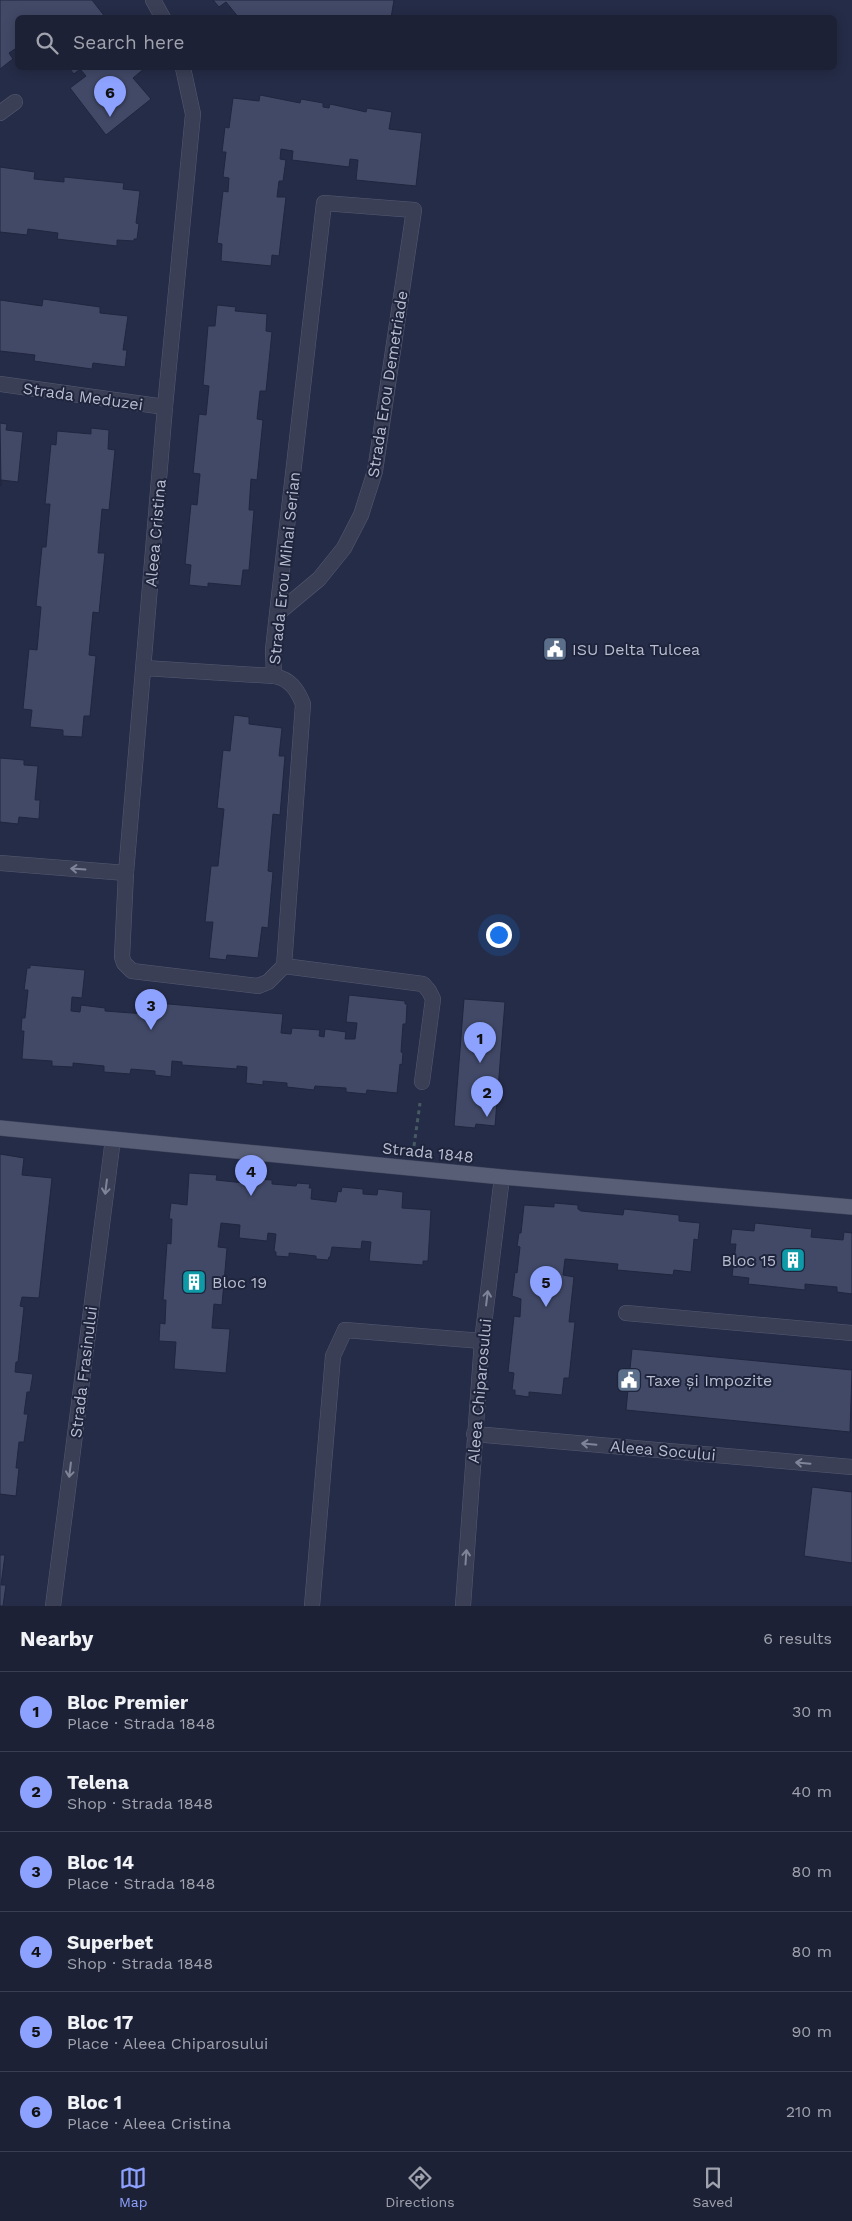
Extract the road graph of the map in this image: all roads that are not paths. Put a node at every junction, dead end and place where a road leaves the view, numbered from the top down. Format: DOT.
graph roads {
  1 [pos="153,0"];
  2 [pos="160,15"];
  3 [pos="183,70"];
  4 [pos="15,102"];
  5 [pos="0,113"];
  6 [pos="414,210"];
  7 [pos="0,384"];
  8 [pos="165,407"];
  9 [pos="277,614"];
  10 [pos="144,668"];
  11 [pos="274,676"];
  12 [pos="0,863"];
  13 [pos="126,872"];
  14 [pos="284,966"];
  15 [pos="422,1082"];
  16 [pos="0,1128"];
  17 [pos="113,1139"];
  18 [pos="502,1177"];
  19 [pos="852,1208"];
  20 [pos="626,1313"];
  21 [pos="852,1333"];
  22 [pos="482,1341"];
  23 [pos="474,1434"];
  24 [pos="852,1467"];
  25 [pos="53,1606"];
  26 [pos="312,1606"];
  27 [pos="463,1606"];
  1 -- 2 [label="street"];
  3 -- 8 [label="street, Aleea Cristina"];
  4 -- 5 [label="street"];
  6 -- 9 [label="street, Strada Erou Demetriade"];
  6 -- 9 [label="street, Strada Erou Mihai Serian"];
  7 -- 8 [label="street, Strada Meduzei"];
  8 -- 10 [label="street, Aleea Cristina"];
  9 -- 11 [label="street, Strada Erou Mihai Serian"];
  10 -- 11 [label="street"];
  10 -- 13 [label="street, Aleea Cristina"];
  11 -- 14 [label="street, Strada Erou Mihai Serian"];
  13 -- 12 [label="street, one-way"];
  13 -- 14 [label="street, Aleea Cristina"];
  14 -- 15 [label="street"];
  16 -- 17 [label="main road, Strada 1848"];
  17 -- 18 [label="main road, Strada 1848"];
  17 -- 25 [label="street, Strada Frasinului, one-way"];
  18 -- 19 [label="main road, Strada 1848"];
  22 -- 18 [label="street, Aleea Chiparosului, one-way"];
  20 -- 21 [label="street"];
  22 -- 23 [label="street, Aleea Chiparosului"];
  22 -- 26 [label="street"];
  24 -- 23 [label="street, Aleea Socului, one-way"];
  27 -- 23 [label="street, Aleea Chiparosului, one-way"];
}
